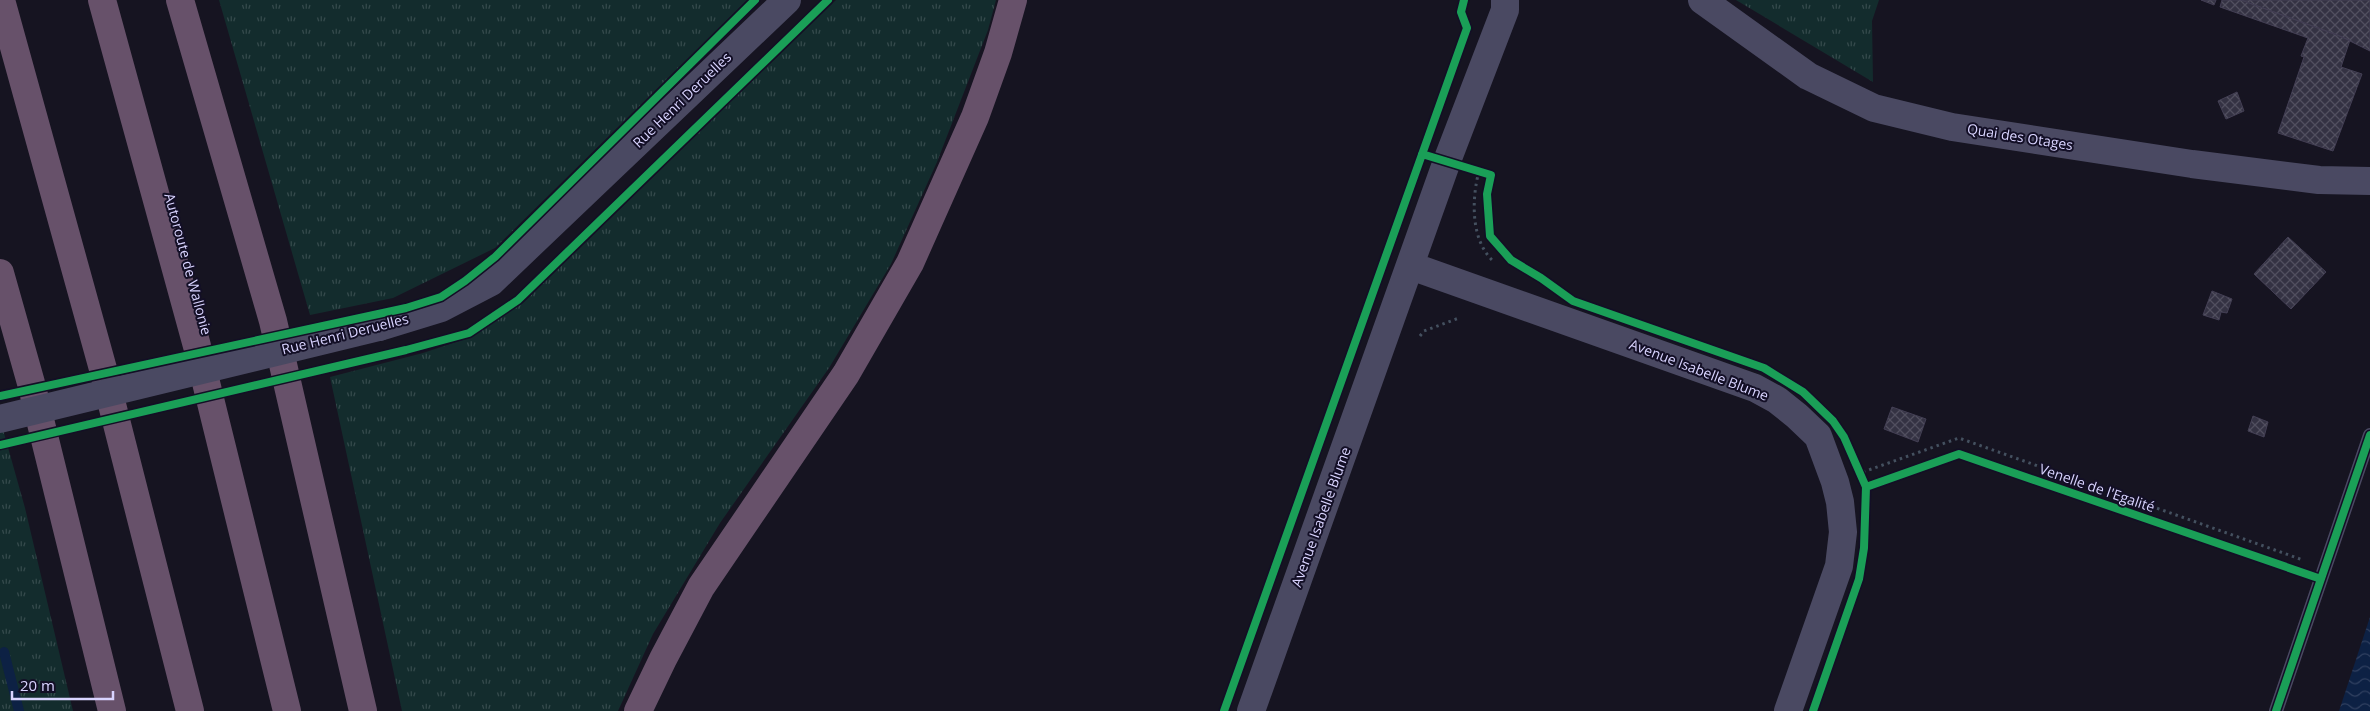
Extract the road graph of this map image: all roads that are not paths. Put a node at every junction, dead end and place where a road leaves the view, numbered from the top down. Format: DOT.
graph roads {
  1 [pos="1,0"];
  2 [pos="102,0"];
  3 [pos="180,0"];
  4 [pos="787,0"];
  5 [pos="1013,0"];
  6 [pos="1505,0"];
  7 [pos="1702,0"];
  8 [pos="2370,180"];
  9 [pos="1411,266"];
  10 [pos="0,273"];
  11 [pos="0,419"];
  12 [pos="2370,435"];
  13 [pos="112,711"];
  14 [pos="190,711"];
  15 [pos="287,711"];
  16 [pos="363,711"];
  17 [pos="638,711"];
  18 [pos="1251,711"];
  19 [pos="1788,711"];
  20 [pos="2276,711"];
  1 -- 14 [label="highway"];
  2 -- 15 [label="highway, Autoroute de Wallonie"];
  3 -- 16 [label="highway"];
  4 -- 11 [label="street, Rue Henri Deruelles, bridge"];
  5 -- 17 [label="highway"];
  6 -- 9 [label="street, Avenue Isabelle Blume"];
  7 -- 8 [label="street, Quai des Otages"];
  9 -- 18 [label="street, Avenue Isabelle Blume"];
  9 -- 19 [label="street, Avenue Isabelle Blume"];
  10 -- 13 [label="highway"];
  12 -- 20 [label="lane"];
}
